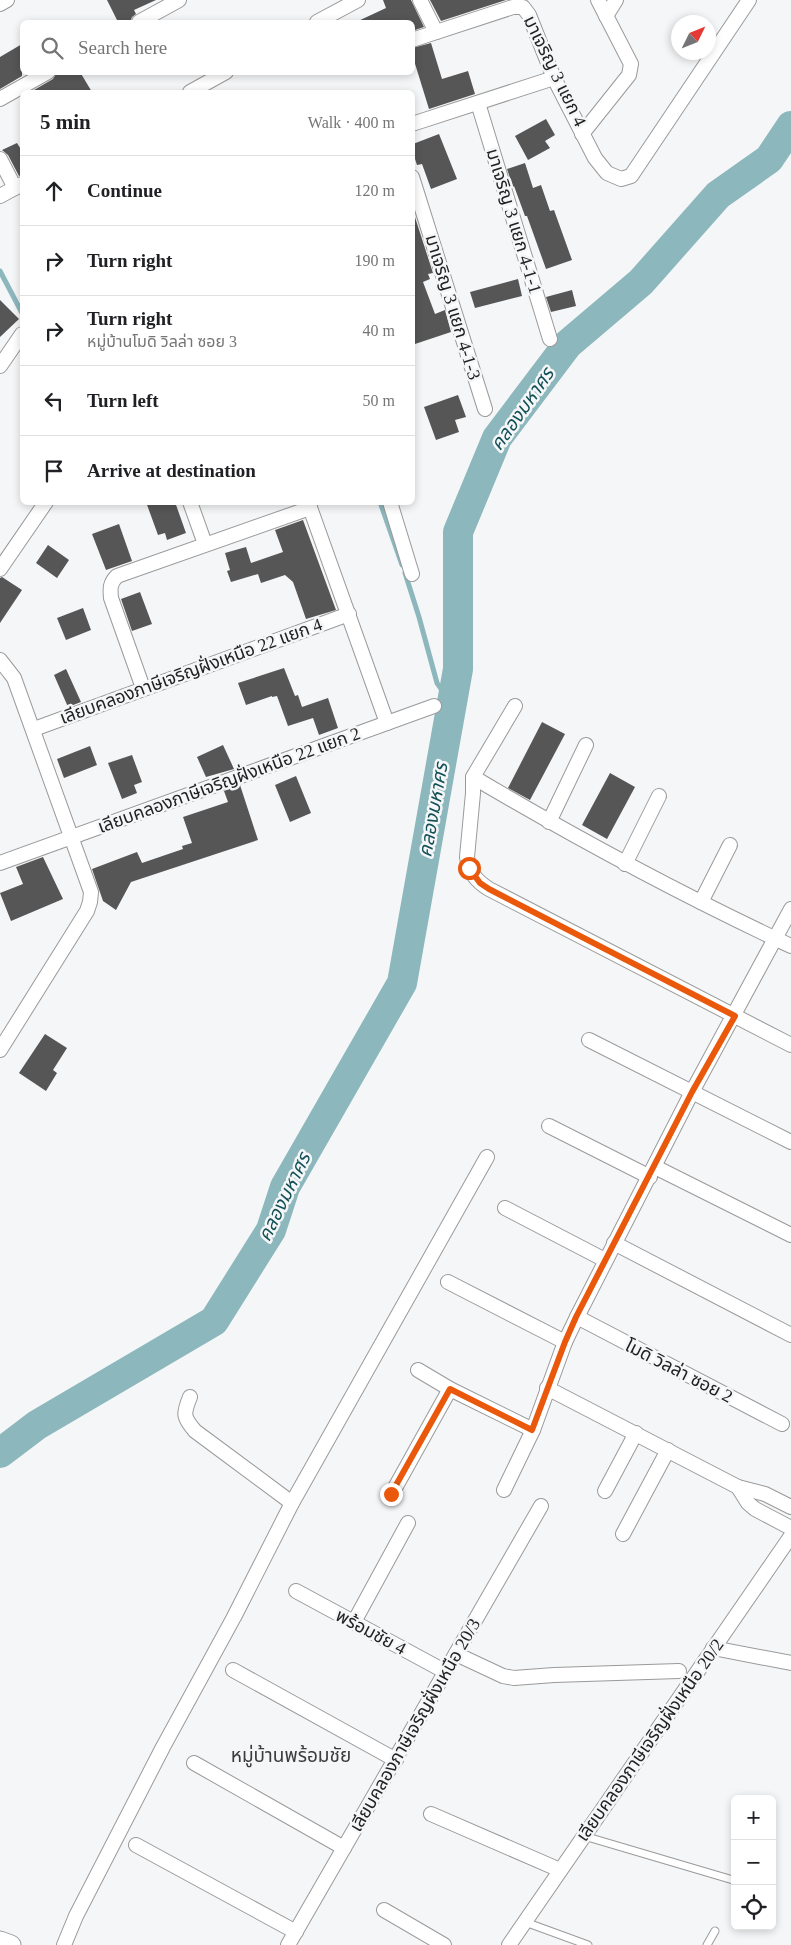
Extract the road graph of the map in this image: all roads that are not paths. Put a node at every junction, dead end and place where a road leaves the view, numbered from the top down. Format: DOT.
graph roads {
  1 [pos="7,0"];
  2 [pos="179,0"];
  3 [pos="358,0"];
  4 [pos="420,0"];
  5 [pos="598,0"];
  6 [pos="616,0"];
  7 [pos="749,0"];
  8 [pos="0,4"];
  9 [pos="606,16"];
  10 [pos="143,20"];
  11 [pos="321,20"];
  12 [pos="436,32"];
  13 [pos="415,39"];
  14 [pos="43,75"];
  15 [pos="221,75"];
  16 [pos="554,78"];
  17 [pos="194,90"];
  18 [pos="0,99"];
  19 [pos="478,103"];
  20 [pos="415,123"];
  21 [pos="582,134"];
  22 [pos="0,159"];
  23 [pos="19,186"];
  24 [pos="415,187"];
  25 [pos="0,196"];
  26 [pos="20,337"];
  27 [pos="550,339"];
  28 [pos="0,366"];
  29 [pos="484,409"];
  30 [pos="44,505"];
  31 [pos="191,505"];
  32 [pos="309,505"];
  33 [pos="391,505"];
  34 [pos="205,544"];
  35 [pos="0,569"];
  36 [pos="412,574"];
  37 [pos="349,614"];
  38 [pos="0,660"];
  39 [pos="143,688"];
  40 [pos="434,706"];
  41 [pos="515,706"];
  42 [pos="387,722"];
  43 [pos="34,729"];
  44 [pos="586,745"];
  45 [pos="473,777"];
  46 [pos="659,796"];
  47 [pos="549,822"];
  48 [pos="72,838"];
  49 [pos="730,845"];
  50 [pos="0,863"];
  51 [pos="625,864"];
  52 [pos="701,902"];
  53 [pos="791,909"];
  54 [pos="776,939"];
  55 [pos="791,946"];
  56 [pos="735,1016"];
  57 [pos="589,1040"];
  58 [pos="791,1045"];
  59 [pos="0,1050"];
  60 [pos="692,1092"];
  61 [pos="550,1126"];
  62 [pos="791,1142"];
  63 [pos="487,1157"];
  64 [pos="652,1172"];
  65 [pos="505,1208"];
  66 [pos="791,1235"];
  67 [pos="614,1243"];
  68 [pos="605,1260"];
  69 [pos="448,1282"];
  70 [pos="576,1317"];
  71 [pos="791,1335"];
  72 [pos="565,1342"];
  73 [pos="418,1370"];
  74 [pos="547,1388"];
  75 [pos="450,1389"];
  76 [pos="190,1397"];
  77 [pos="782,1424"];
  78 [pos="532,1430"];
  79 [pos="636,1433"];
  80 [pos="668,1450"];
  81 [pos="738,1487"];
  82 [pos="504,1490"];
  83 [pos="605,1491"];
  84 [pos="391,1494"];
  85 [pos="292,1503"];
  86 [pos="541,1506"];
  87 [pos="791,1507"];
  88 [pos="408,1522"];
  89 [pos="791,1528"];
  90 [pos="623,1534"];
  91 [pos="791,1536"];
  92 [pos="296,1591"];
  93 [pos="354,1622"];
  94 [pos="713,1648"];
  95 [pos="456,1654"];
  96 [pos="791,1664"];
  97 [pos="233,1670"];
  98 [pos="679,1671"];
  99 [pos="446,1672"];
  100 [pos="396,1760"];
  101 [pos="194,1764"];
  102 [pos="432,1814"];
  103 [pos="584,1836"];
  104 [pos="136,1845"];
  105 [pos="344,1848"];
  106 [pos="560,1870"];
  107 [pos="731,1879"];
  108 [pos="384,1910"];
  109 [pos="525,1922"];
  110 [pos="715,1931"];
  111 [pos="296,1932"];
  112 [pos="0,1941"];
  113 [pos="10,1945"];
  114 [pos="64,1945"];
  115 [pos="288,1945"];
  116 [pos="444,1945"];
  117 [pos="509,1945"];
  118 [pos="588,1945"];
  119 [pos="707,1945"];
  1 -- 8 [label="street"];
  2 -- 10 [label="street"];
  3 -- 11 [label="street"];
  4 -- 12 [label="street"];
  5 -- 9 [label="street, มาเจริญ 3 แยก 4"];
  6 -- 9 [label="street"];
  7 -- 21 [label="street"];
  9 -- 21 [label="street, มาเจริญ 3 แยก 4"];
  12 -- 13 [label="street, มาเจริญ 3 แยก 4"];
  12 -- 16 [label="street, มาเจริญ 3 แยก 4"];
  14 -- 18 [label="street"];
  15 -- 17 [label="street"];
  16 -- 19 [label="street"];
  16 -- 21 [label="street, มาเจริญ 3 แยก 4"];
  19 -- 20 [label="street"];
  19 -- 27 [label="street, มาเจริญ 3 แยก 4-1-1"];
  22 -- 23 [label="street"];
  23 -- 25 [label="street"];
  24 -- 29 [label="street, มาเจริญ 3 แยก 4-1-3"];
  26 -- 28 [label="street"];
  30 -- 35 [label="street"];
  31 -- 34 [label="street"];
  32 -- 34 [label="street"];
  32 -- 37 [label="street"];
  33 -- 36 [label="street"];
  34 -- 39 [label="street"];
  37 -- 39 [label="street, เลียบคลองภาษีเจริญฝั่งเหนือ 22 แยก 4"];
  37 -- 42 [label="street"];
  38 -- 43 [label="street"];
  39 -- 43 [label="street, เลียบคลองภาษีเจริญฝั่งเหนือ 22 แยก 4"];
  40 -- 42 [label="street, เลียบคลองภาษีเจริญฝั่งเหนือ 22 แยก 2"];
  41 -- 45 [label="street"];
  42 -- 48 [label="street, เลียบคลองภาษีเจริญฝั่งเหนือ 22 แยก 2"];
  43 -- 48 [label="street"];
  44 -- 47 [label="street"];
  45 -- 47 [label="street"];
  45 -- 56 [label="street"];
  46 -- 51 [label="street"];
  47 -- 51 [label="street"];
  48 -- 50 [label="street, เลียบคลองภาษีเจริญฝั่งเหนือ 22 แยก 2"];
  48 -- 59 [label="street"];
  49 -- 52 [label="street"];
  51 -- 52 [label="street"];
  52 -- 54 [label="street"];
  53 -- 54 [label="street"];
  54 -- 55 [label="street"];
  54 -- 56 [label="street"];
  56 -- 58 [label="street"];
  56 -- 60 [label="street"];
  57 -- 60 [label="street"];
  60 -- 62 [label="street"];
  60 -- 64 [label="street"];
  61 -- 64 [label="street"];
  63 -- 85 [label="street"];
  64 -- 66 [label="street"];
  64 -- 67 [label="street"];
  65 -- 68 [label="street"];
  67 -- 68 [label="street"];
  67 -- 71 [label="street"];
  68 -- 70 [label="street"];
  69 -- 72 [label="street"];
  70 -- 72 [label="street"];
  70 -- 77 [label="street, โมดิ วิลล่า ซอย 2"];
  72 -- 74 [label="street"];
  73 -- 75 [label="street"];
  74 -- 78 [label="street"];
  74 -- 79 [label="street"];
  75 -- 78 [label="street"];
  75 -- 84 [label="street"];
  76 -- 85 [label="street"];
  78 -- 82 [label="street"];
  79 -- 80 [label="street"];
  79 -- 83 [label="street"];
  80 -- 81 [label="street"];
  80 -- 90 [label="street"];
  81 -- 87 [label="street"];
  81 -- 89 [label="street"];
  85 -- 114 [label="street"];
  86 -- 95 [label="street, เลียบคลองภาษีเจริญฝั่งเหนือ 20/3"];
  88 -- 93 [label="street"];
  91 -- 94 [label="street, เลียบคลองภาษีเจริญฝั่งเหนือ 20/2"];
  92 -- 93 [label="street, พร้อมชัย 4"];
  93 -- 99 [label="street, พร้อมชัย 4"];
  94 -- 96 [label="street"];
  94 -- 103 [label="street, เลียบคลองภาษีเจริญฝั่งเหนือ 20/2"];
  95 -- 98 [label="street"];
  95 -- 99 [label="street, เลียบคลองภาษีเจริญฝั่งเหนือ 20/3"];
  97 -- 100 [label="street"];
  99 -- 100 [label="street, เลียบคลองภาษีเจริญฝั่งเหนือ 20/3"];
  100 -- 105 [label="street, เลียบคลองภาษีเจริญฝั่งเหนือ 20/3"];
  101 -- 105 [label="street"];
  102 -- 106 [label="street"];
  103 -- 106 [label="street, เลียบคลองภาษีเจริญฝั่งเหนือ 20/2"];
  103 -- 107 [label="lane"];
  104 -- 111 [label="street"];
  105 -- 111 [label="street, เลียบคลองภาษีเจริญฝั่งเหนือ 20/3"];
  106 -- 109 [label="street, เลียบคลองภาษีเจริญฝั่งเหนือ 20/2"];
  108 -- 116 [label="street"];
  109 -- 117 [label="street, เลียบคลองภาษีเจริญฝั่งเหนือ 20/2"];
  109 -- 118 [label="lane"];
  110 -- 119 [label="lane"];
  111 -- 115 [label="street, เลียบคลองภาษีเจริญฝั่งเหนือ 20/3"];
  112 -- 113 [label="main road"];
}
